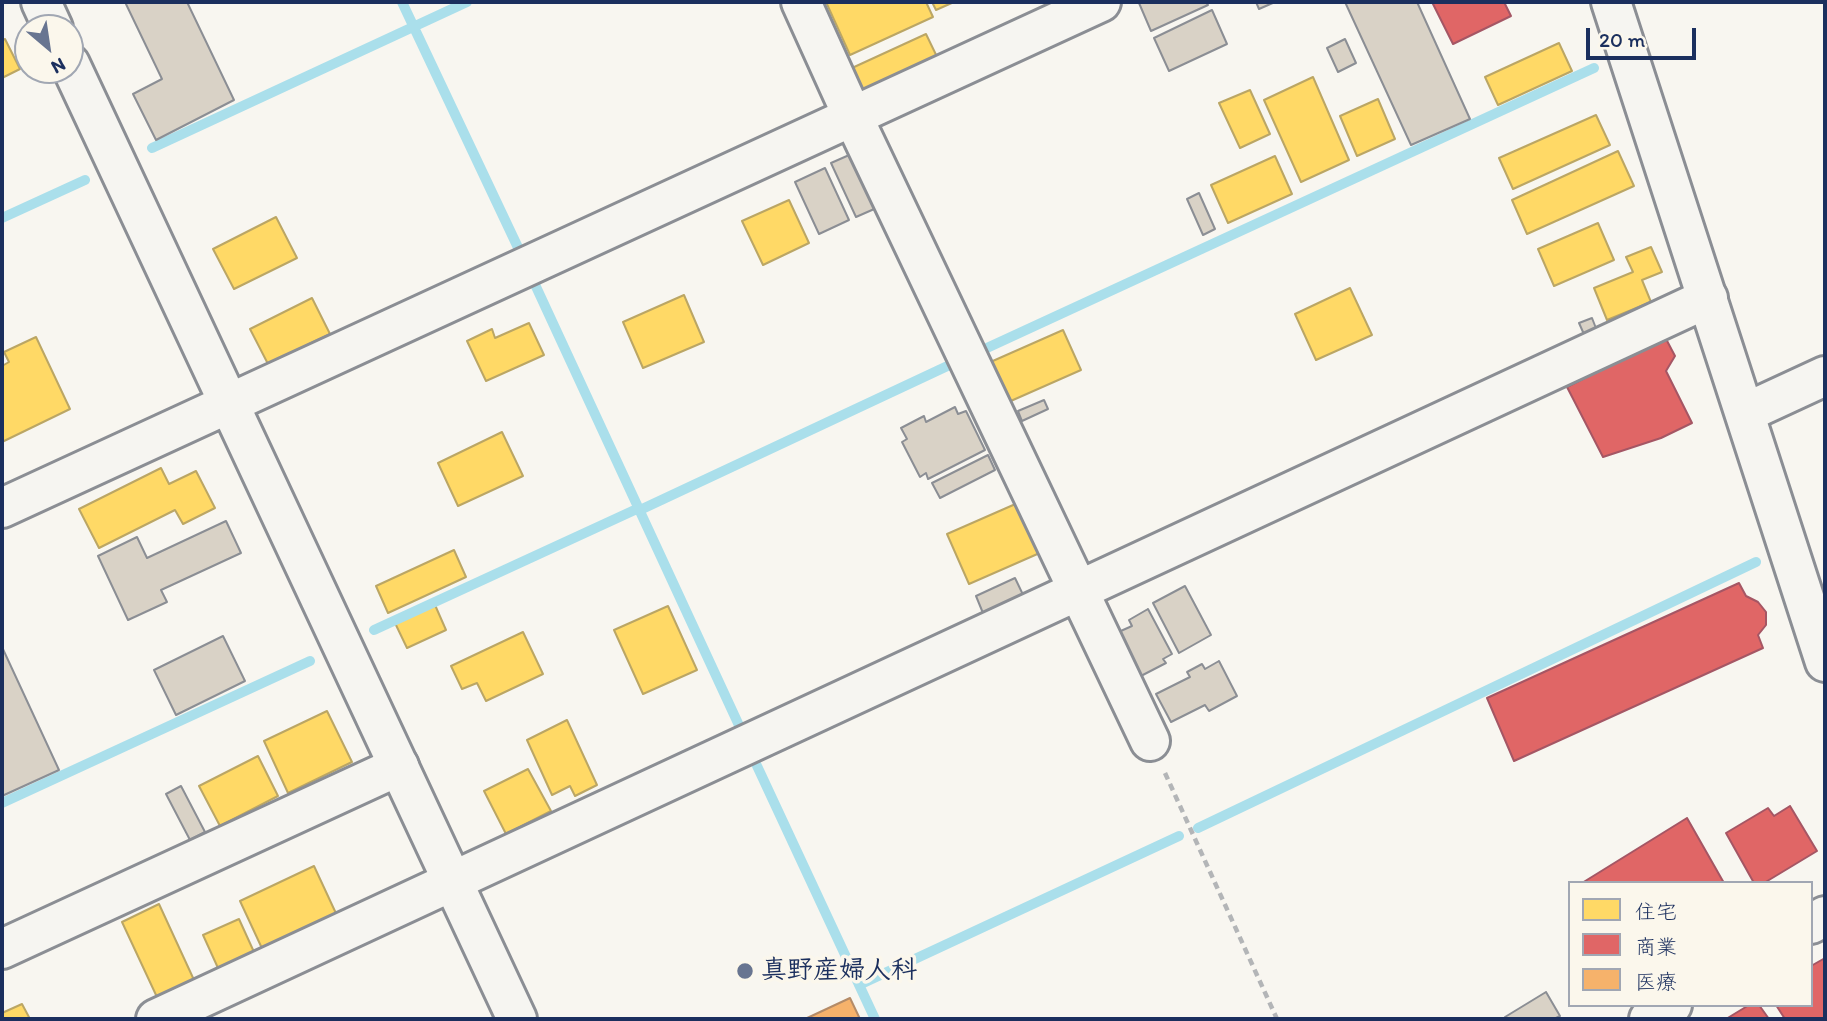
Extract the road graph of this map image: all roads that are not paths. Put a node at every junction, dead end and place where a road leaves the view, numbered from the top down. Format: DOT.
graph roads {
  1 [pos="801,2"];
  2 [pos="1101,2"];
  3 [pos="1611,2"];
  4 [pos="79,84"];
  5 [pos="853,117"];
  6 [pos="1708,298"];
  7 [pos="1825,376"];
  8 [pos="229,404"];
  9 [pos="1745,413"];
  10 [pos="2,508"];
  11 [pos="1077,591"];
  12 [pos="1825,662"];
  13 [pos="1150,741"];
  14 [pos="399,766"];
  15 [pos="452,881"];
  16 [pos="2,949"];
  17 [pos="1669,1007"];
  18 [pos="156,1019"];
  19 [pos="517,1019"];
  20 [pos="1649,1019"];
  1 -- 5 [label="street"];
  2 -- 5 [label="street"];
  3 -- 6 [label="street"];
  4 -- 8 [label="street"];
  5 -- 8 [label="street"];
  5 -- 11 [label="street"];
  6 -- 9 [label="street"];
  6 -- 11 [label="street"];
  7 -- 9 [label="street"];
  8 -- 10 [label="street"];
  8 -- 14 [label="street"];
  9 -- 12 [label="street"];
  11 -- 13 [label="street"];
  11 -- 15 [label="street"];
  14 -- 15 [label="street"];
  14 -- 16 [label="street"];
  15 -- 18 [label="street"];
  15 -- 19 [label="street"];
  17 -- 20 [label="street"];
}
